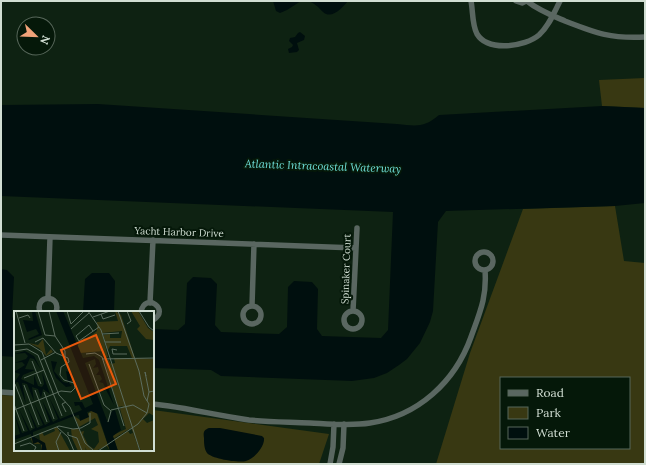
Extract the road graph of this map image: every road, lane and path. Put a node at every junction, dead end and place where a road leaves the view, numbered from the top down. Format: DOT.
graph roads {
  1 [pos="471,1"];
  2 [pos="516,1"];
  3 [pos="526,1"];
  4 [pos="560,1"];
  5 [pos="552,16"];
  6 [pos="645,37"];
  7 [pos="357,228"];
  8 [pos="1,235"];
  9 [pos="50,237"];
  10 [pos="153,240"];
  11 [pos="254,244"];
  12 [pos="356,248"];
  13 [pos="485,270"];
  14 [pos="48,298"];
  15 [pos="150,303"];
  16 [pos="252,306"];
  17 [pos="40,311"];
  18 [pos="56,311"];
  19 [pos="142,311"];
  20 [pos="353,311"];
  21 [pos="154,319"];
  22 [pos="1,392"];
  23 [pos="14,394"];
  24 [pos="154,404"];
  25 [pos="334,424"];
  26 [pos="344,424"];
  27 [pos="330,464"];
  28 [pos="339,464"];
  1 -- 5 [label="street"];
  2 -- 3 [label="street"];
  3 -- 5 [label="street"];
  4 -- 5 [label="street"];
  5 -- 6 [label="street"];
  7 -- 12 [label="street, Spinaker Court"];
  8 -- 9 [label="street, Yacht Harbor Drive"];
  9 -- 10 [label="street, Yacht Harbor Drive"];
  9 -- 14 [label="street"];
  10 -- 11 [label="street, Yacht Harbor Drive"];
  10 -- 15 [label="street"];
  11 -- 12 [label="street, Yacht Harbor Drive"];
  11 -- 16 [label="street"];
  12 -- 20 [label="street, Spinaker Court"];
  13 -- 26 [label="street"];
  14 -- 17 [label="street"];
  14 -- 18 [label="street"];
  15 -- 19 [label="street"];
  15 -- 21 [label="street"];
  22 -- 23 [label="street"];
  24 -- 25 [label="street"];
  25 -- 26 [label="street"];
  25 -- 27 [label="street"];
  26 -- 28 [label="street"];
}
